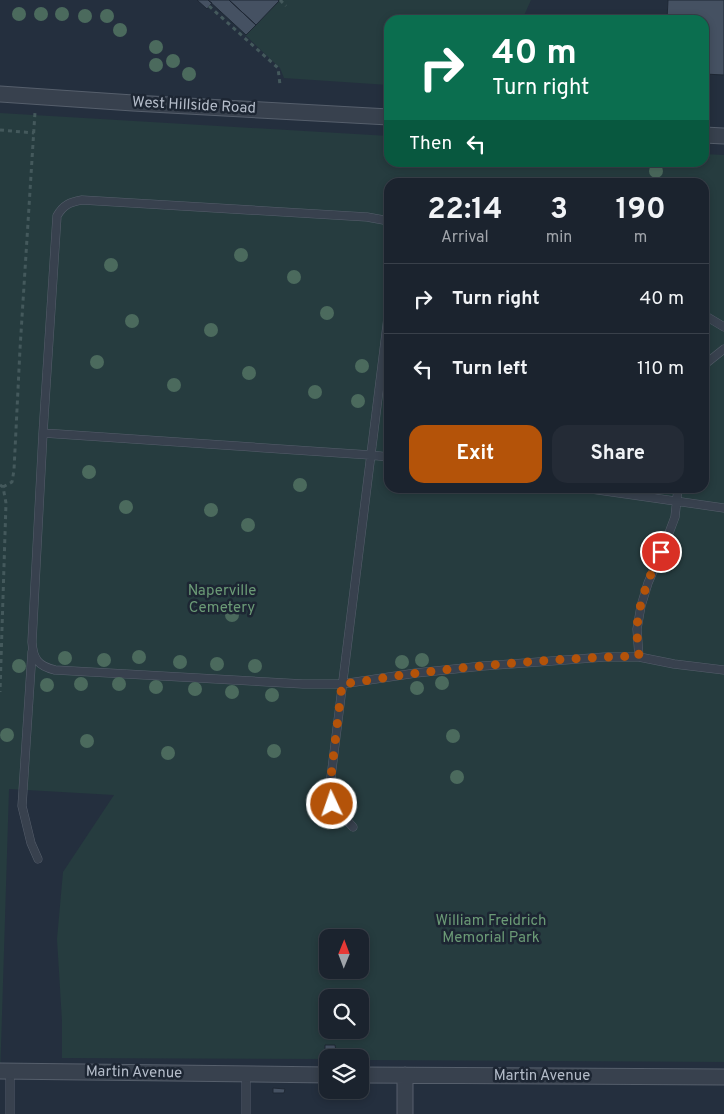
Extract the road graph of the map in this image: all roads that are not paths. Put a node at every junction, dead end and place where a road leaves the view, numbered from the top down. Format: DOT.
graph roads {
  1 [pos="0,94"];
  2 [pos="384,117"];
  3 [pos="709,135"];
  4 [pos="724,136"];
  5 [pos="384,220"];
  6 [pos="709,318"];
  7 [pos="724,327"];
  8 [pos="384,347"];
  9 [pos="724,349"];
  10 [pos="709,361"];
  11 [pos="43,434"];
  12 [pos="370,454"];
  13 [pos="384,456"];
  14 [pos="617,493"];
  15 [pos="678,493"];
  16 [pos="677,502"];
  17 [pos="724,508"];
  18 [pos="32,642"];
  19 [pos="639,656"];
  20 [pos="724,670"];
  21 [pos="342,684"];
  22 [pos="353,827"];
  23 [pos="38,859"];
  24 [pos="5,1071"];
  25 [pos="246,1074"];
  26 [pos="319,1075"];
  27 [pos="369,1075"];
  28 [pos="405,1075"];
  29 [pos="724,1077"];
  30 [pos="10,1114"];
  31 [pos="246,1114"];
  32 [pos="406,1114"];
  1 -- 2 [label="street, West Hillside Road"];
  3 -- 4 [label="street"];
  5 -- 11 [label="lane"];
  6 -- 7 [label="lane"];
  8 -- 12 [label="lane"];
  9 -- 10 [label="lane"];
  11 -- 12 [label="lane"];
  11 -- 18 [label="lane"];
  12 -- 13 [label="lane"];
  12 -- 21 [label="lane"];
  14 -- 16 [label="lane"];
  15 -- 16 [label="lane"];
  16 -- 17 [label="lane"];
  16 -- 19 [label="lane"];
  18 -- 21 [label="lane"];
  18 -- 23 [label="lane"];
  19 -- 20 [label="lane"];
  19 -- 21 [label="lane"];
  21 -- 22 [label="lane"];
  24 -- 25 [label="street, Martin Avenue"];
  24 -- 30 [label="lane"];
  25 -- 26 [label="street, Martin Avenue"];
  25 -- 31 [label="lane"];
  27 -- 28 [label="street, Martin Avenue"];
  28 -- 29 [label="street, Martin Avenue"];
  28 -- 32 [label="street"];
}
